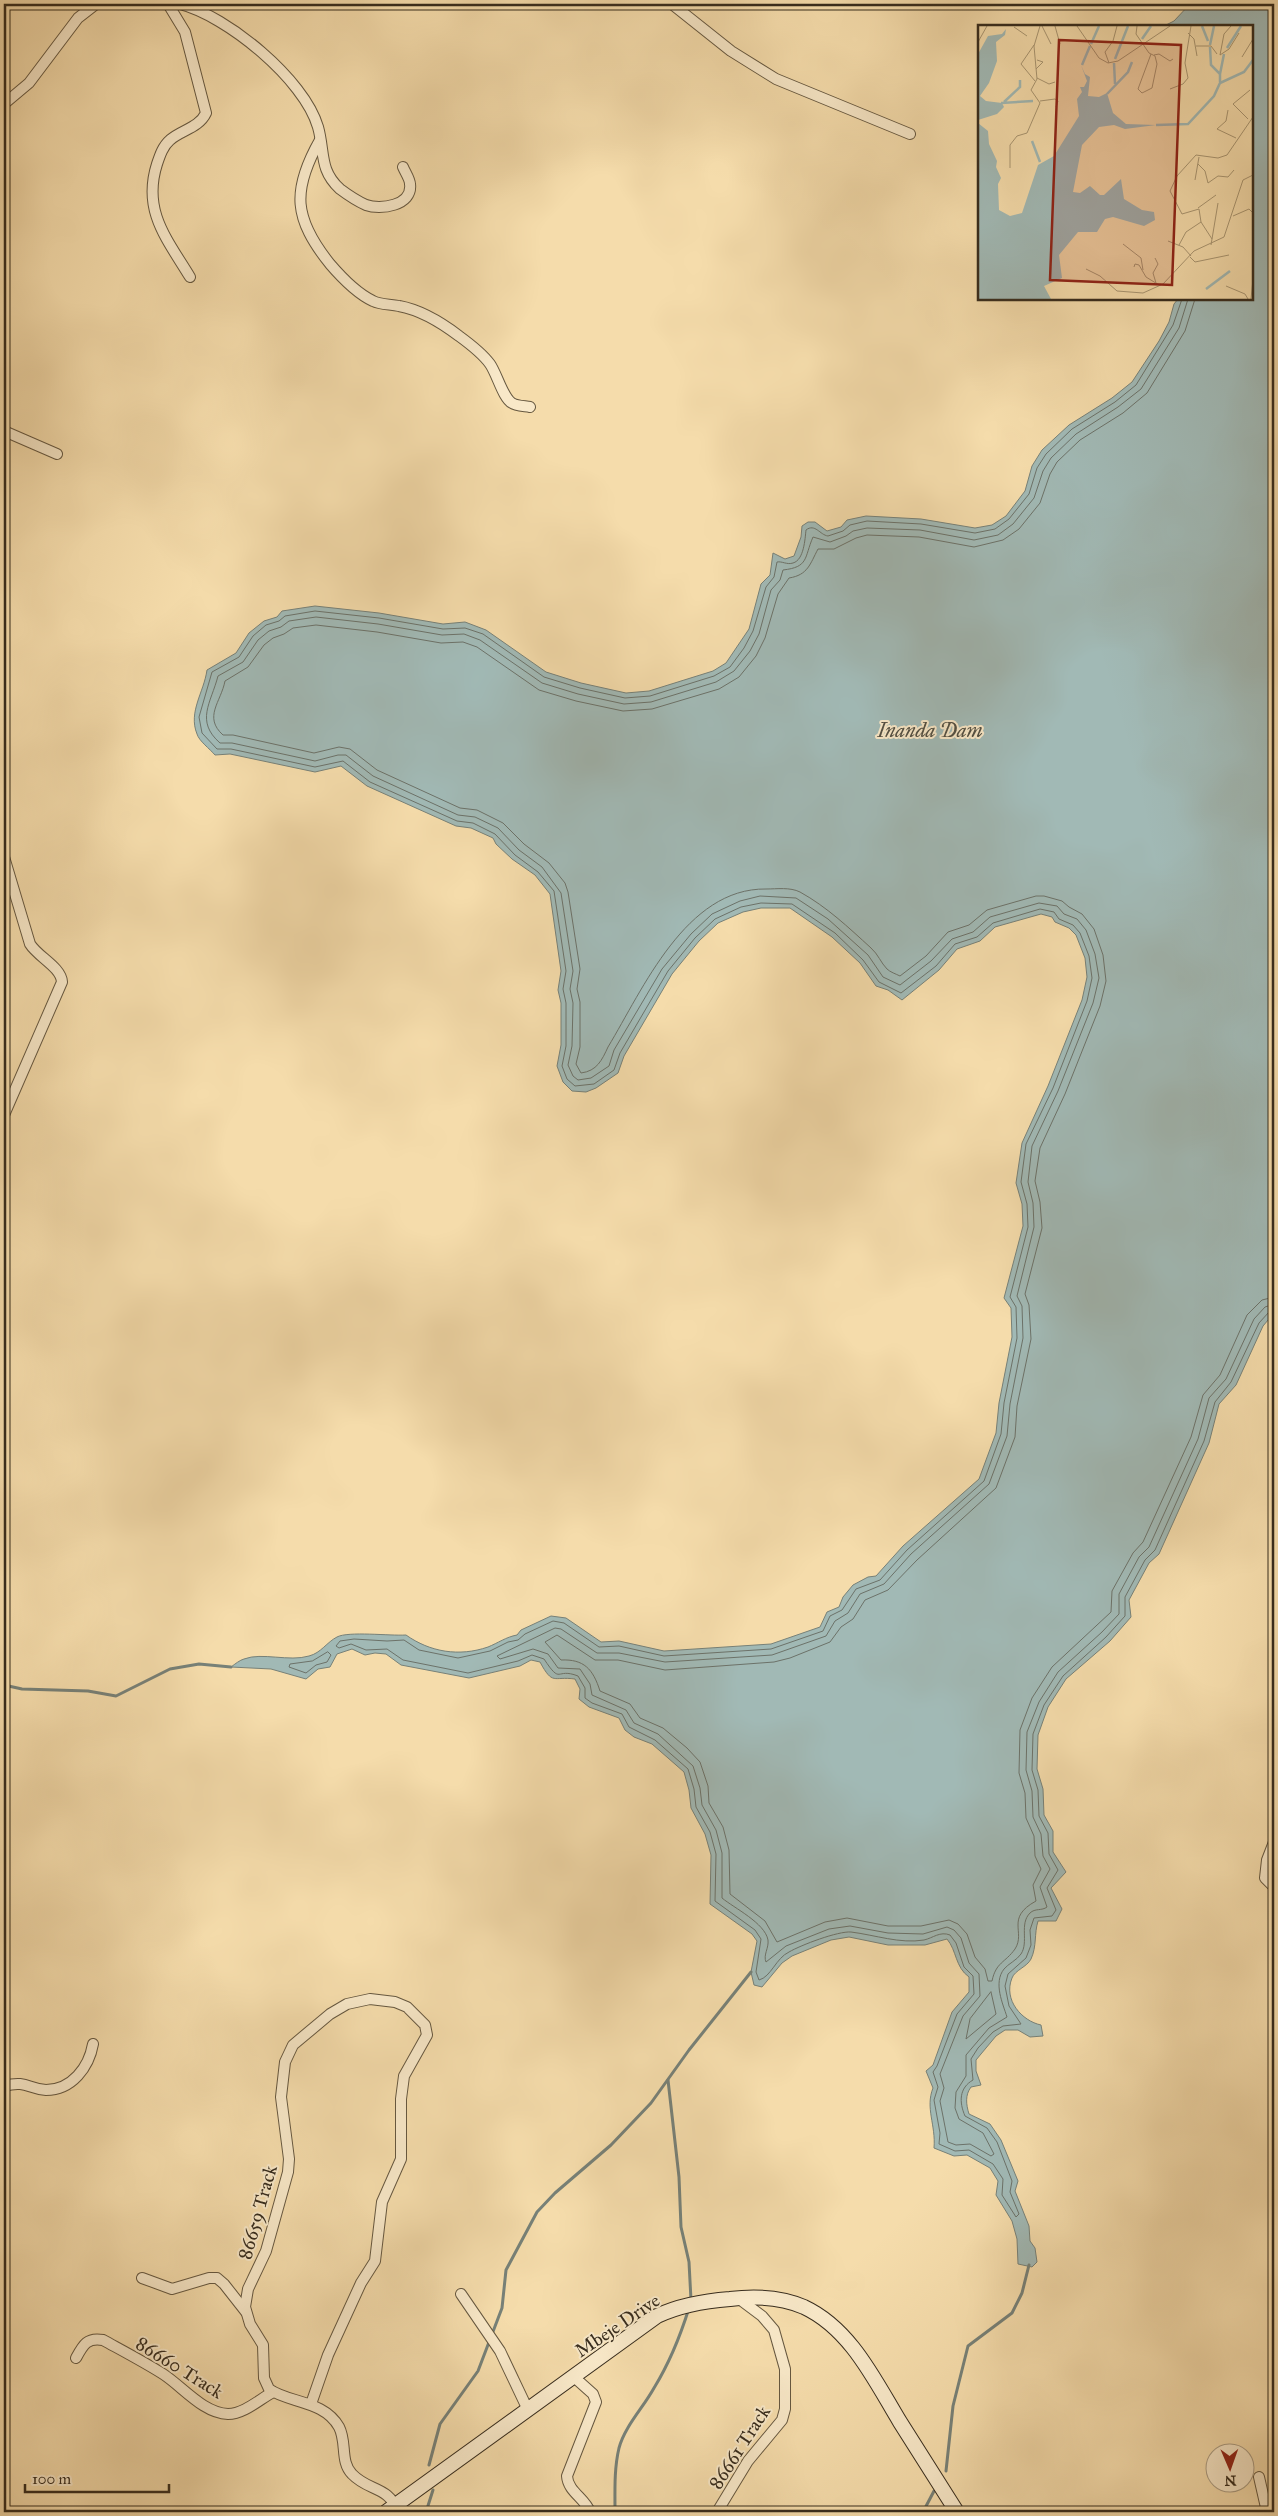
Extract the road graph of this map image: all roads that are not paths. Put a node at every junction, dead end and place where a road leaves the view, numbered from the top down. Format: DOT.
graph roads {
  1 [pos="96,4"];
  2 [pos="168,4"];
  3 [pos="180,4"];
  4 [pos="674,5"];
  5 [pos="4,104"];
  6 [pos="910,134"];
  7 [pos="320,140"];
  8 [pos="403,167"];
  9 [pos="190,277"];
  10 [pos="530,406"];
  11 [pos="4,431"];
  12 [pos="57,454"];
  13 [pos="4,857"];
  14 [pos="4,1115"];
  15 [pos="1274,1842"];
  16 [pos="1274,1887"];
  17 [pos="93,2044"];
  18 [pos="4,2086"];
  19 [pos="142,2278"];
  20 [pos="461,2294"];
  21 [pos="738,2298"];
  22 [pos="246,2312"];
  23 [pos="76,2358"];
  24 [pos="574,2377"];
  25 [pos="273,2392"];
  26 [pos="311,2404"];
  27 [pos="528,2410"];
  28 [pos="1259,2477"];
  29 [pos="393,2510"];
  30 [pos="590,2512"];
  31 [pos="717,2512"];
  32 [pos="957,2512"];
  33 [pos="1267,2512"];
  1 -- 5 [label="street"];
  2 -- 9 [label="street"];
  3 -- 7 [label="street"];
  4 -- 6 [label="street"];
  7 -- 8 [label="street"];
  7 -- 10 [label="street"];
  11 -- 12 [label="street"];
  13 -- 14 [label="street"];
  15 -- 16 [label="street"];
  17 -- 18 [label="street"];
  19 -- 22 [label="street"];
  20 -- 27 [label="street"];
  21 -- 24 [label="street, Mbeje Drive"];
  21 -- 31 [label="street, 86661 Track"];
  21 -- 32 [label="street, Mbeje Drive"];
  22 -- 25 [label="street"];
  22 -- 26 [label="street, 86659 Track"];
  23 -- 25 [label="street, 86660 Track"];
  24 -- 27 [label="street, Mbeje Drive"];
  24 -- 30 [label="street"];
  25 -- 26 [label="street"];
  26 -- 29 [label="street"];
  27 -- 29 [label="street, Mbeje Drive"];
  28 -- 33 [label="street"];
}
